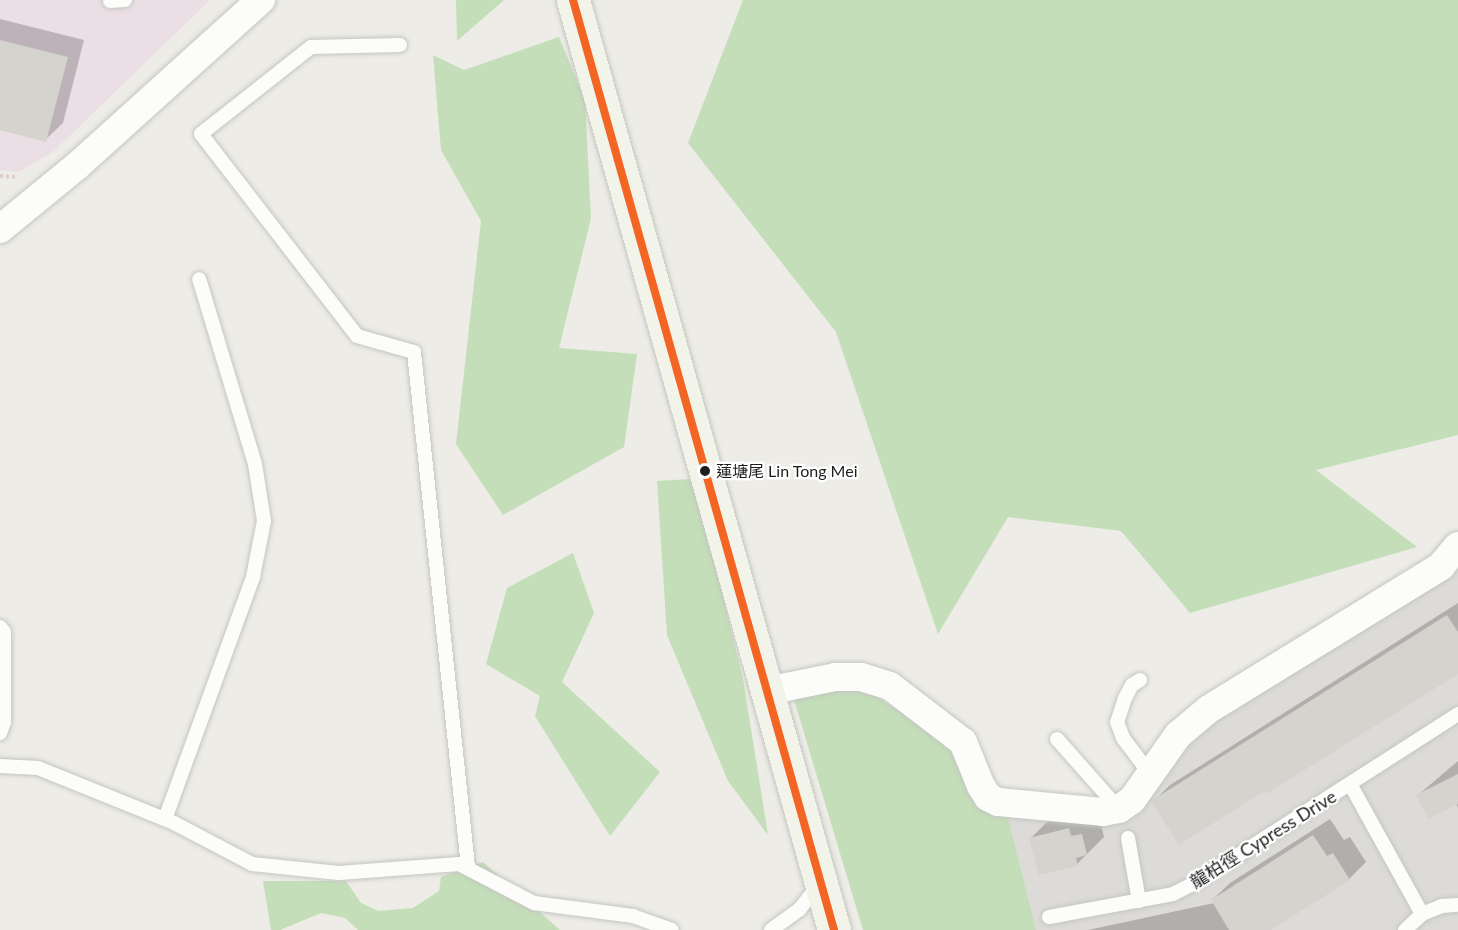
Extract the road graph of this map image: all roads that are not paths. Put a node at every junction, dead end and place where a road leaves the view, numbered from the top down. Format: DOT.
graph roads {
  1 [pos="125,0"];
  2 [pos="261,0"];
  3 [pos="573,0"];
  4 [pos="110,1"];
  5 [pos="400,45"];
  6 [pos="0,229"];
  7 [pos="199,279"];
  8 [pos="1458,546"];
  9 [pos="0,627"];
  10 [pos="1140,680"];
  11 [pos="767,691"];
  12 [pos="1458,714"];
  13 [pos="0,733"];
  14 [pos="1057,739"];
  15 [pos="0,766"];
  16 [pos="1150,774"];
  17 [pos="1350,784"];
  18 [pos="1119,809"];
  19 [pos="165,819"];
  20 [pos="1128,838"];
  21 [pos="468,867"];
  22 [pos="820,882"];
  23 [pos="1139,901"];
  24 [pos="1458,905"];
  25 [pos="1422,914"];
  26 [pos="1049,917"];
  27 [pos="672,930"];
  28 [pos="771,930"];
  29 [pos="834,930"];
  30 [pos="1405,930"];
  1 -- 4 [label="lane"];
  2 -- 6 [label="street"];
  3 -- 11 [label="main road"];
  5 -- 21 [label="lane"];
  7 -- 19 [label="lane"];
  8 -- 16 [label="street"];
  9 -- 13 [label="lane"];
  10 -- 16 [label="lane"];
  11 -- 18 [label="street"];
  11 -- 22 [label="main road"];
  12 -- 17 [label="lane, 龍柏徑 Cypress Drive"];
  14 -- 18 [label="lane"];
  15 -- 19 [label="lane"];
  16 -- 18 [label="street"];
  17 -- 23 [label="lane, 龍柏徑 Cypress Drive"];
  17 -- 25 [label="lane"];
  19 -- 21 [label="lane"];
  20 -- 23 [label="lane"];
  21 -- 27 [label="lane"];
  22 -- 28 [label="lane"];
  22 -- 29 [label="main road"];
  23 -- 26 [label="lane, 龍柏徑 Cypress Drive"];
  24 -- 25 [label="lane"];
  25 -- 30 [label="lane"];
}
